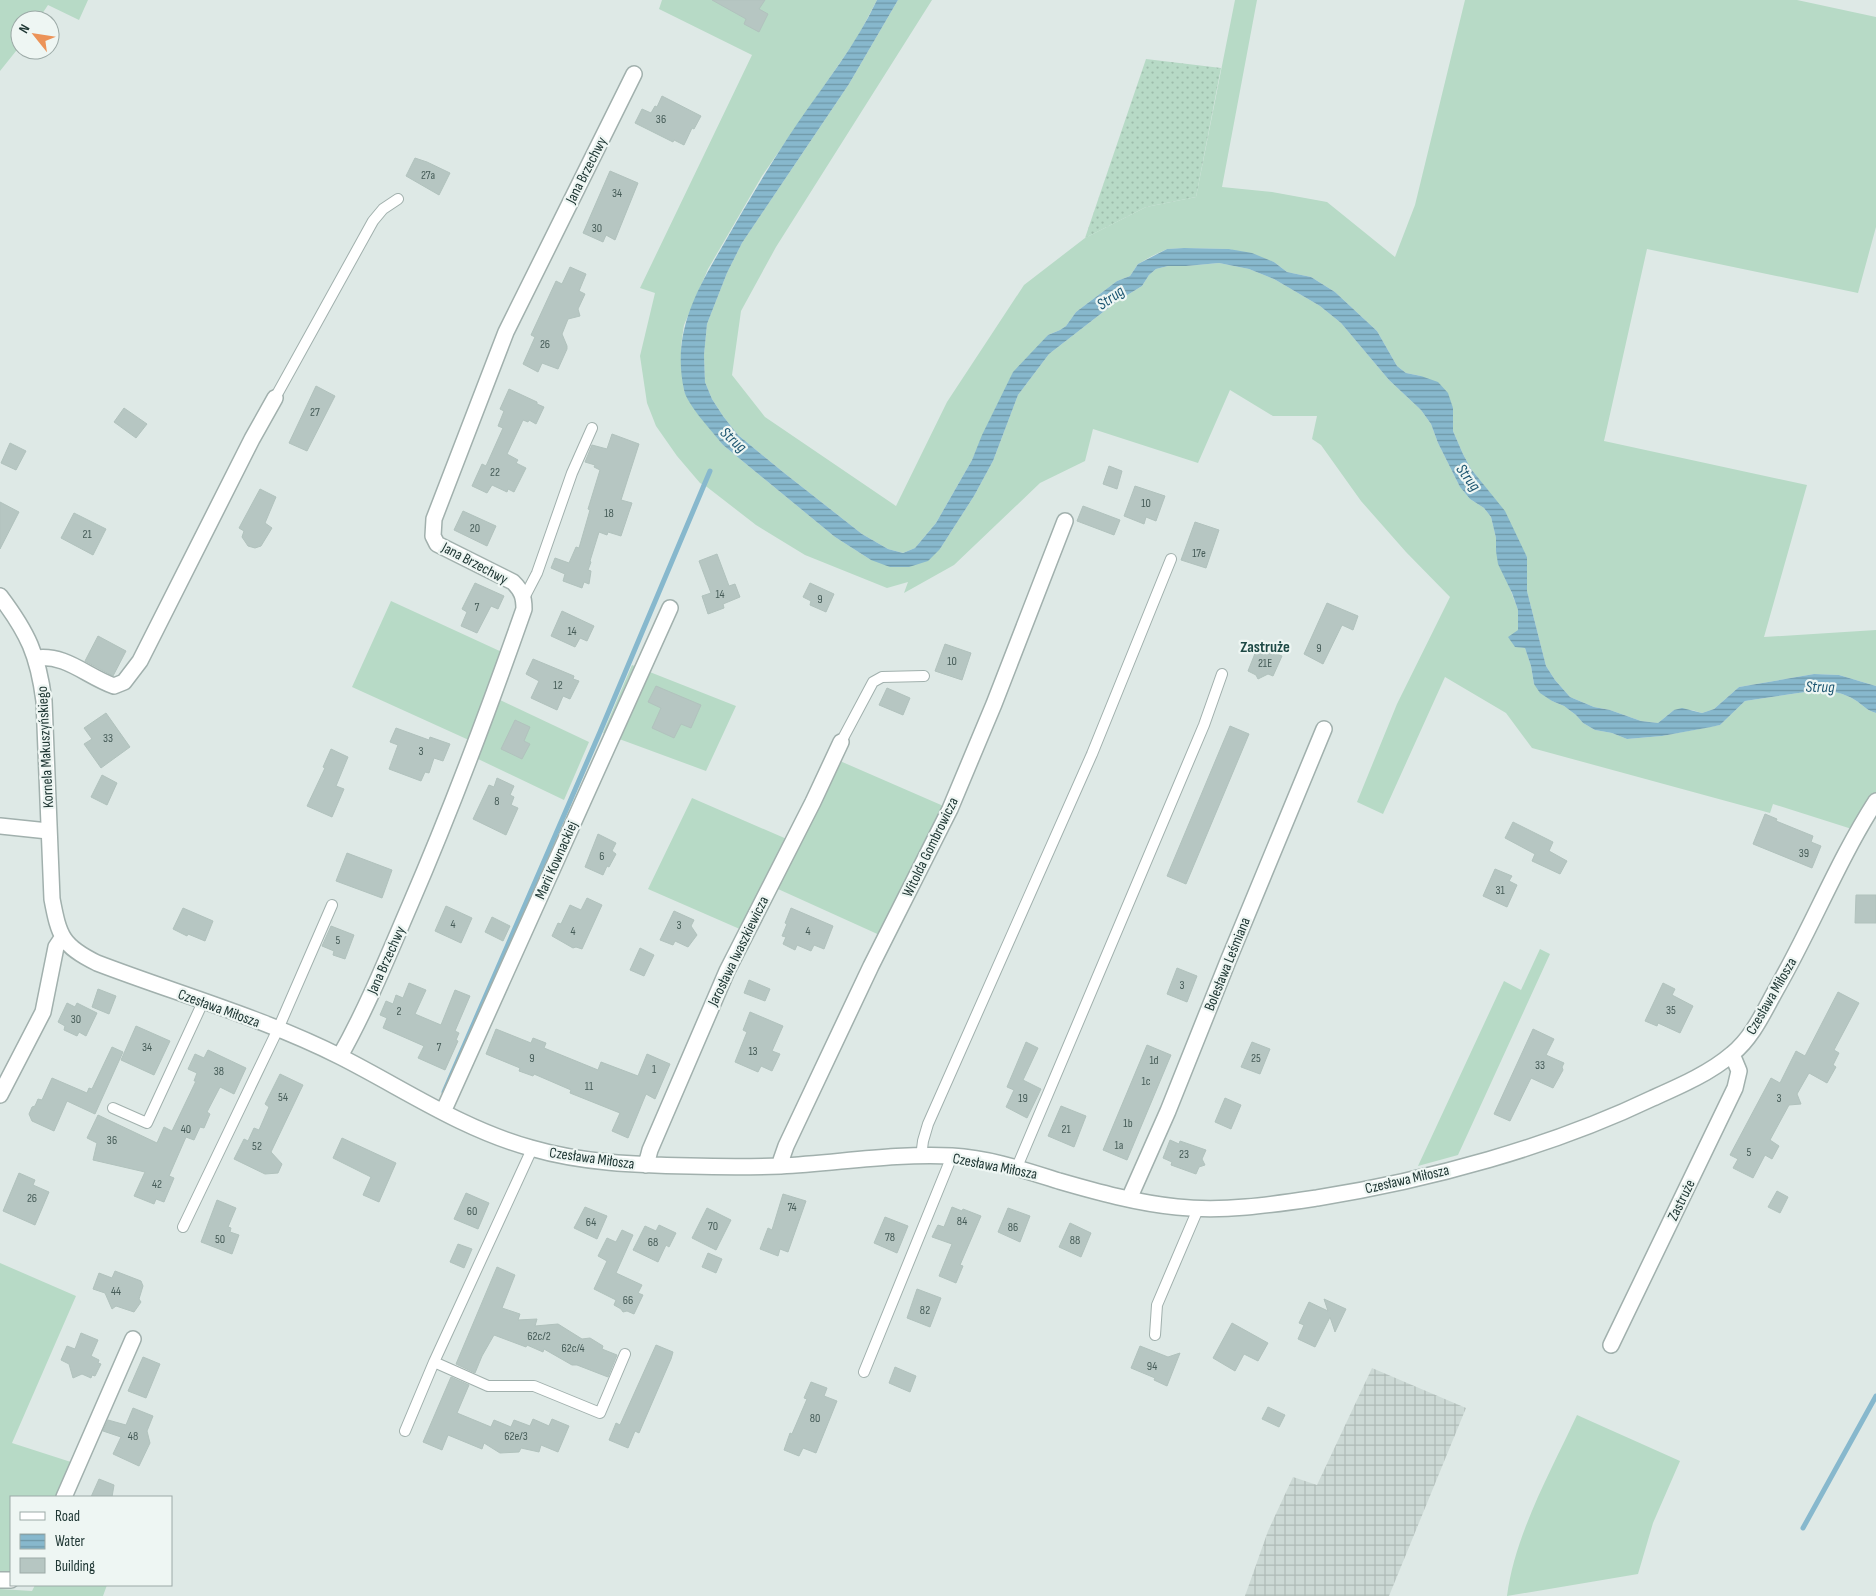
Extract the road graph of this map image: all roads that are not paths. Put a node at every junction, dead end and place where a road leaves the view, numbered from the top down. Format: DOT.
graph roads {
  1 [pos="634,74"];
  2 [pos="398,199"];
  3 [pos="275,398"];
  4 [pos="592,428"];
  5 [pos="1065,521"];
  6 [pos="1171,559"];
  7 [pos="0,596"];
  8 [pos="524,598"];
  9 [pos="670,608"];
  10 [pos="36,658"];
  11 [pos="1222,674"];
  12 [pos="924,676"];
  13 [pos="1324,729"];
  14 [pos="841,742"];
  15 [pos="1876,801"];
  16 [pos="0,826"];
  17 [pos="48,831"];
  18 [pos="332,905"];
  19 [pos="62,938"];
  20 [pos="203,1002"];
  21 [pos="278,1029"];
  22 [pos="1732,1054"];
  23 [pos="340,1056"];
  24 [pos="0,1095"];
  25 [pos="114,1108"];
  26 [pos="443,1112"];
  27 [pos="532,1149"];
  28 [pos="952,1156"];
  29 [pos="921,1157"];
  30 [pos="646,1165"];
  31 [pos="779,1166"];
  32 [pos="1017,1167"];
  33 [pos="1129,1199"];
  34 [pos="1198,1209"];
  35 [pos="183,1227"];
  36 [pos="1155,1335"];
  37 [pos="133,1339"];
  38 [pos="1612,1345"];
  39 [pos="625,1354"];
  40 [pos="434,1362"];
  41 [pos="864,1372"];
  42 [pos="405,1431"];
  43 [pos="64,1496"];
  1 -- 8 [label="street, Jana Brzechwy"];
  2 -- 3 [label="lane"];
  3 -- 10 [label="street"];
  4 -- 8 [label="lane"];
  5 -- 31 [label="street, Witolda Gombrowicza"];
  6 -- 29 [label="lane"];
  7 -- 10 [label="street, Kornela Makuszyńskiego"];
  8 -- 23 [label="street, Jana Brzechwy"];
  9 -- 26 [label="street, Marii Kownackiej"];
  10 -- 17 [label="street, Kornela Makuszyńskiego"];
  11 -- 32 [label="lane"];
  12 -- 14 [label="lane"];
  13 -- 33 [label="street, Bolesława Leśmiana"];
  14 -- 30 [label="street, Jarosława Iwaszkiewicza"];
  15 -- 22 [label="street, Czesława Miłosza"];
  16 -- 17 [label="street, Kornela Makuszyńskiego"];
  17 -- 19 [label="street"];
  18 -- 21 [label="lane"];
  19 -- 20 [label="street, Czesława Miłosza"];
  19 -- 24 [label="street"];
  20 -- 21 [label="street, Czesława Miłosza"];
  20 -- 25 [label="lane"];
  21 -- 23 [label="street, Czesława Miłosza"];
  21 -- 35 [label="lane"];
  22 -- 34 [label="street, Czesława Miłosza"];
  22 -- 38 [label="street, Zastruże"];
  23 -- 26 [label="street, Czesława Miłosza"];
  26 -- 27 [label="street, Czesława Miłosza"];
  27 -- 30 [label="street, Czesława Miłosza"];
  27 -- 40 [label="lane"];
  28 -- 29 [label="street, Czesława Miłosza"];
  28 -- 32 [label="street, Czesława Miłosza"];
  28 -- 41 [label="lane"];
  29 -- 31 [label="street, Czesława Miłosza"];
  30 -- 31 [label="street, Czesława Miłosza"];
  32 -- 33 [label="street, Czesława Miłosza"];
  33 -- 34 [label="street, Czesława Miłosza"];
  34 -- 36 [label="lane"];
  37 -- 43 [label="street"];
  39 -- 40 [label="lane"];
  40 -- 42 [label="lane"];
}
